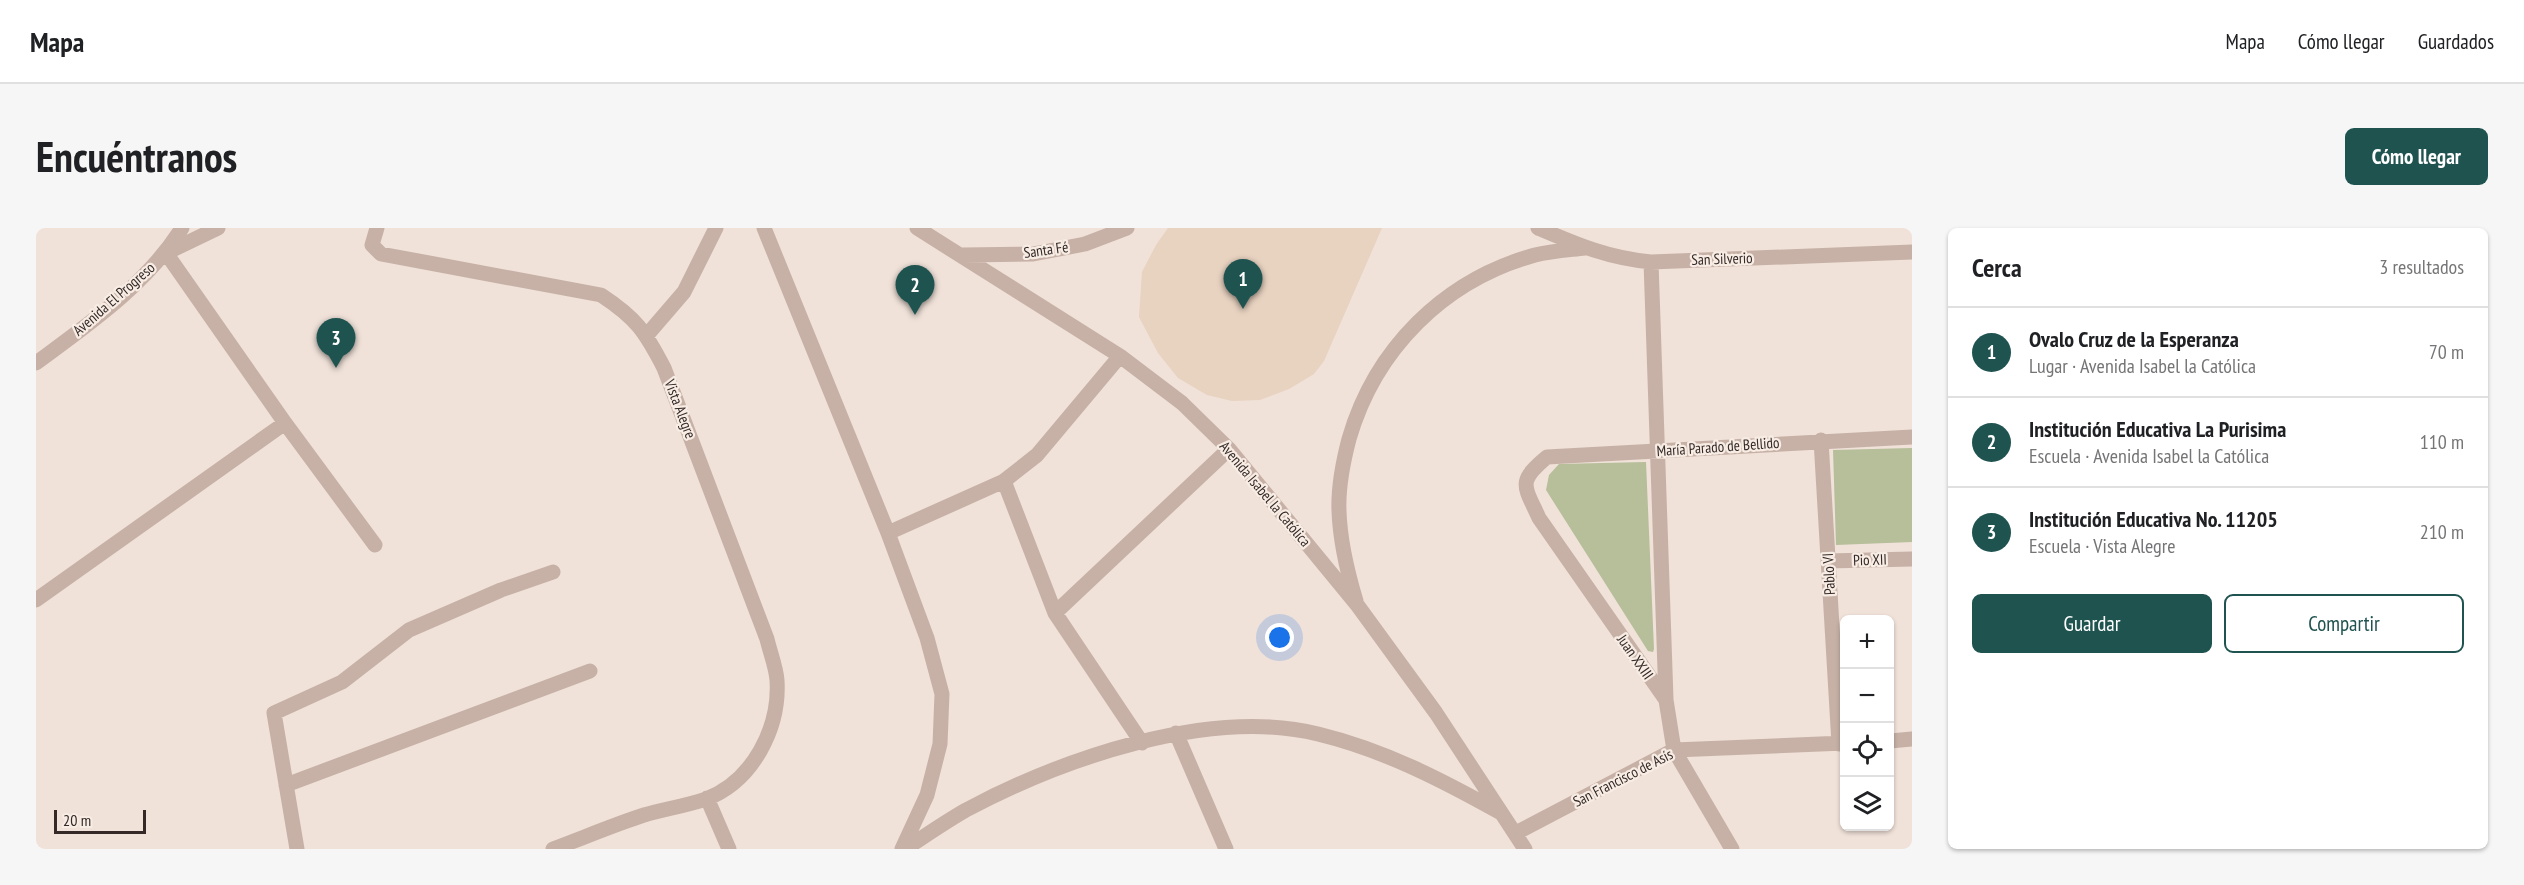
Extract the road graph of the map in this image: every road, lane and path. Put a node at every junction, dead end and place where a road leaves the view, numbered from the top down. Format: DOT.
graph roads {
  1 [pos="182,228"];
  2 [pos="218,228"];
  3 [pos="377,228"];
  4 [pos="716,228"];
  5 [pos="764,228"];
  6 [pos="1127,228"];
  7 [pos="1538,228"];
  8 [pos="921,229"];
  9 [pos="1585,248"];
  10 [pos="1912,252"];
  11 [pos="166,254"];
  12 [pos="963,255"];
  13 [pos="1651,262"];
  14 [pos="647,335"];
  15 [pos="1120,356"];
  16 [pos="36,363"];
  17 [pos="285,423"];
  18 [pos="1912,436"];
  19 [pos="1821,441"];
  20 [pos="1229,449"];
  21 [pos="1656,451"];
  22 [pos="1529,472"];
  23 [pos="1004,481"];
  24 [pos="888,533"];
  25 [pos="375,545"];
  26 [pos="1912,559"];
  27 [pos="1828,561"];
  28 [pos="553,572"];
  29 [pos="36,600"];
  30 [pos="1358,606"];
  31 [pos="1055,613"];
  32 [pos="590,670"];
  33 [pos="1666,700"];
  34 [pos="1840,723"];
  35 [pos="1176,733"];
  36 [pos="1912,739"];
  37 [pos="1894,741"];
  38 [pos="1142,743"];
  39 [pos="1840,743"];
  40 [pos="1674,750"];
  41 [pos="286,785"];
  42 [pos="707,798"];
  43 [pos="1503,814"];
  44 [pos="1516,833"];
  45 [pos="297,849"];
  46 [pos="553,849"];
  47 [pos="729,849"];
  48 [pos="904,849"];
  49 [pos="1226,849"];
  50 [pos="1526,849"];
  51 [pos="1732,849"];
  1 -- 11 [label="street, Avenida El Progreso"];
  2 -- 11 [label="street"];
  3 -- 14 [label="street, Vista Alegre"];
  4 -- 14 [label="street"];
  5 -- 24 [label="street"];
  6 -- 12 [label="street, Santa Fé"];
  7 -- 9 [label="street, San Silverio"];
  8 -- 12 [label="street, Avenida Isabel la Católica"];
  9 -- 13 [label="street, San Silverio"];
  9 -- 30 [label="street"];
  10 -- 13 [label="street, San Silverio"];
  11 -- 16 [label="street, Avenida El Progreso"];
  11 -- 17 [label="street"];
  12 -- 15 [label="street, Avenida Isabel la Católica"];
  13 -- 21 [label="street"];
  14 -- 42 [label="street, Vista Alegre"];
  15 -- 20 [label="street, Avenida Isabel la Católica"];
  15 -- 23 [label="street"];
  17 -- 25 [label="street"];
  17 -- 29 [label="street"];
  18 -- 19 [label="street, María Parado de Bellido"];
  19 -- 21 [label="street, María Parado de Bellido"];
  19 -- 27 [label="street, Pablo VI"];
  20 -- 30 [label="street, Avenida Isabel la Católica"];
  20 -- 31 [label="street"];
  21 -- 22 [label="street, María Parado de Bellido"];
  21 -- 33 [label="street"];
  22 -- 33 [label="street, Juan XXIII"];
  23 -- 24 [label="street"];
  23 -- 31 [label="street"];
  24 -- 48 [label="street"];
  26 -- 27 [label="street, Pio XII"];
  27 -- 34 [label="street, Pablo VI"];
  28 -- 41 [label="street"];
  30 -- 43 [label="street, Avenida Isabel la Católica"];
  31 -- 38 [label="street"];
  32 -- 41 [label="street"];
  33 -- 40 [label="street, Juan XXIII"];
  35 -- 38 [label="street"];
  35 -- 43 [label="street"];
  35 -- 49 [label="street"];
  36 -- 37 [label="street"];
  38 -- 48 [label="street"];
  39 -- 40 [label="street, San Francisco de Asís"];
  40 -- 44 [label="street, San Francisco de Asís"];
  40 -- 51 [label="street, Juan XXIII"];
  41 -- 45 [label="street"];
  42 -- 46 [label="street, Vista Alegre"];
  42 -- 47 [label="street"];
  43 -- 44 [label="street, Avenida Isabel la Católica"];
  44 -- 50 [label="street, Avenida Isabel la Católica"];
}
